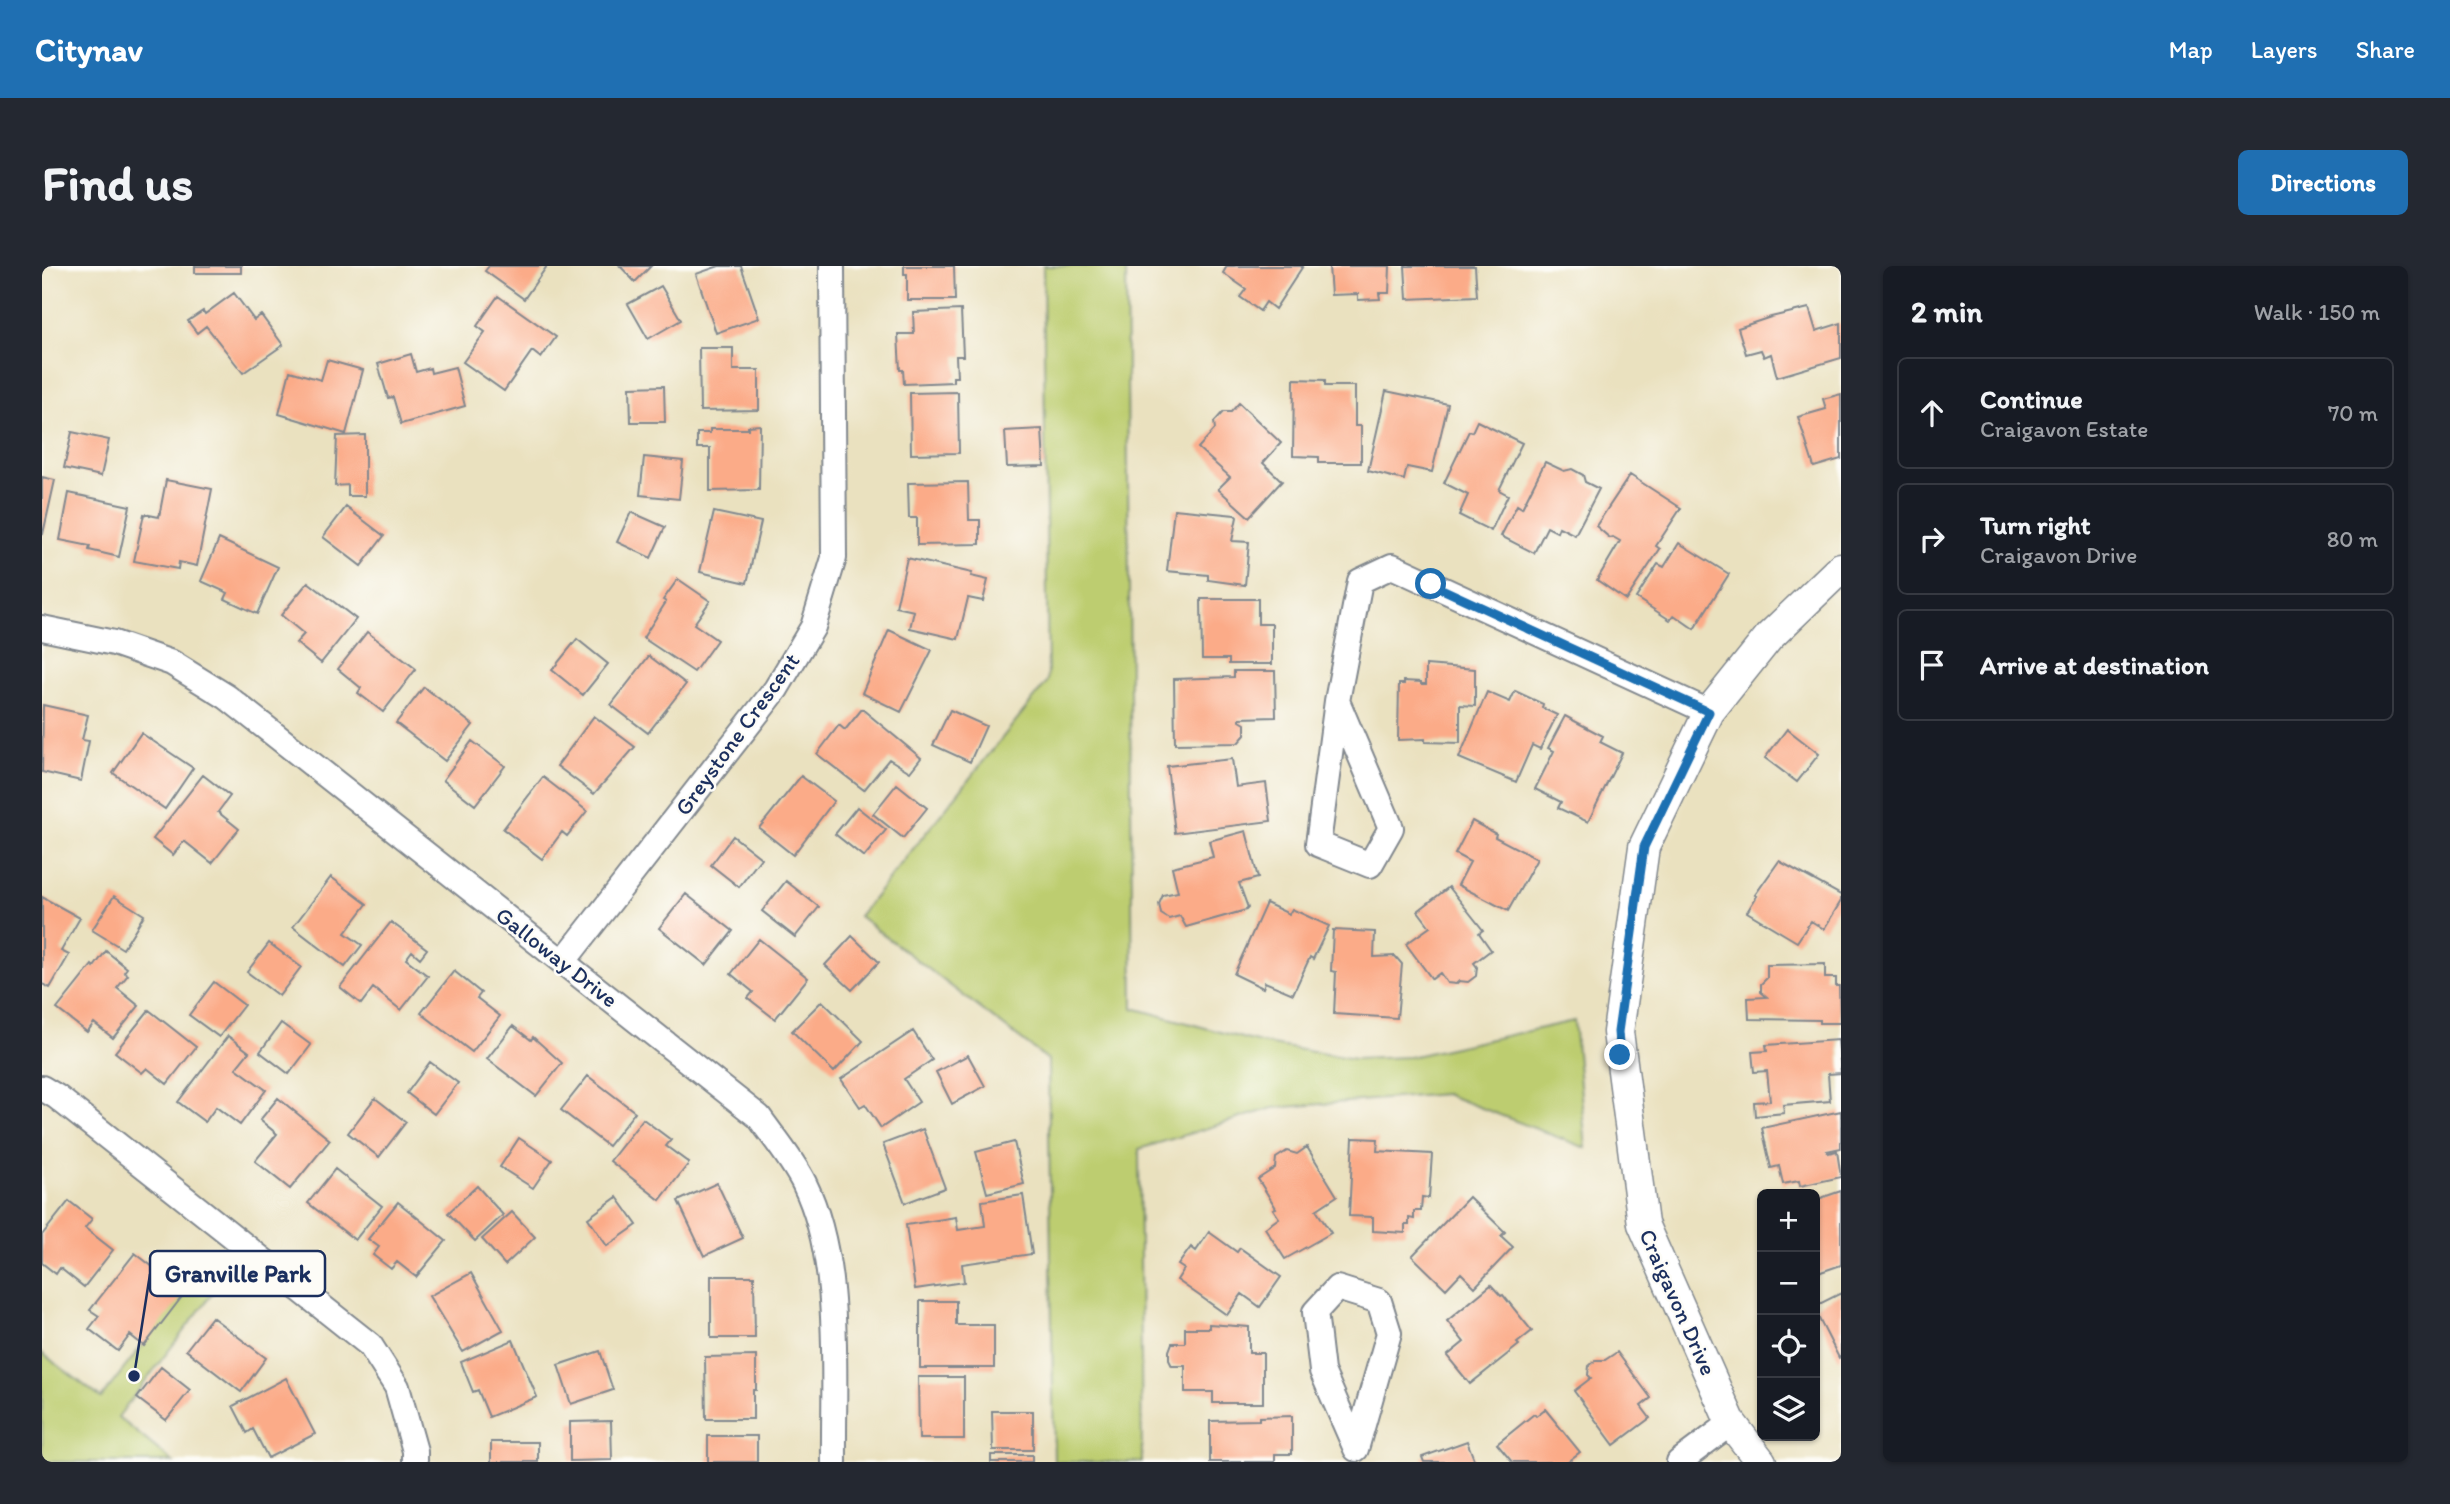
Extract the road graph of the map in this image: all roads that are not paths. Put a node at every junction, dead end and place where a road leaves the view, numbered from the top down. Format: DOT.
graph roads {
  1 [pos="832,266"];
  2 [pos="1841,568"];
  3 [pos="42,628"];
  4 [pos="1337,701"];
  5 [pos="1709,712"];
  6 [pos="563,962"];
  7 [pos="42,1088"];
  8 [pos="1731,1423"];
  9 [pos="1356,1455"];
  10 [pos="415,1462"];
  11 [pos="834,1462"];
  12 [pos="1679,1462"];
  13 [pos="1762,1462"];
  1 -- 6 [label="street, Greystone Crescent"];
  2 -- 5 [label="street, Craigavon Drive"];
  3 -- 6 [label="street, Galloway Drive"];
  4 -- 4 [label="street"];
  4 -- 5 [label="street"];
  5 -- 8 [label="street, Craigavon Drive"];
  6 -- 11 [label="street, Galloway Drive"];
  7 -- 10 [label="street"];
  8 -- 12 [label="street"];
  8 -- 13 [label="street, Craigavon Drive"];
  9 -- 9 [label="street"];
}
